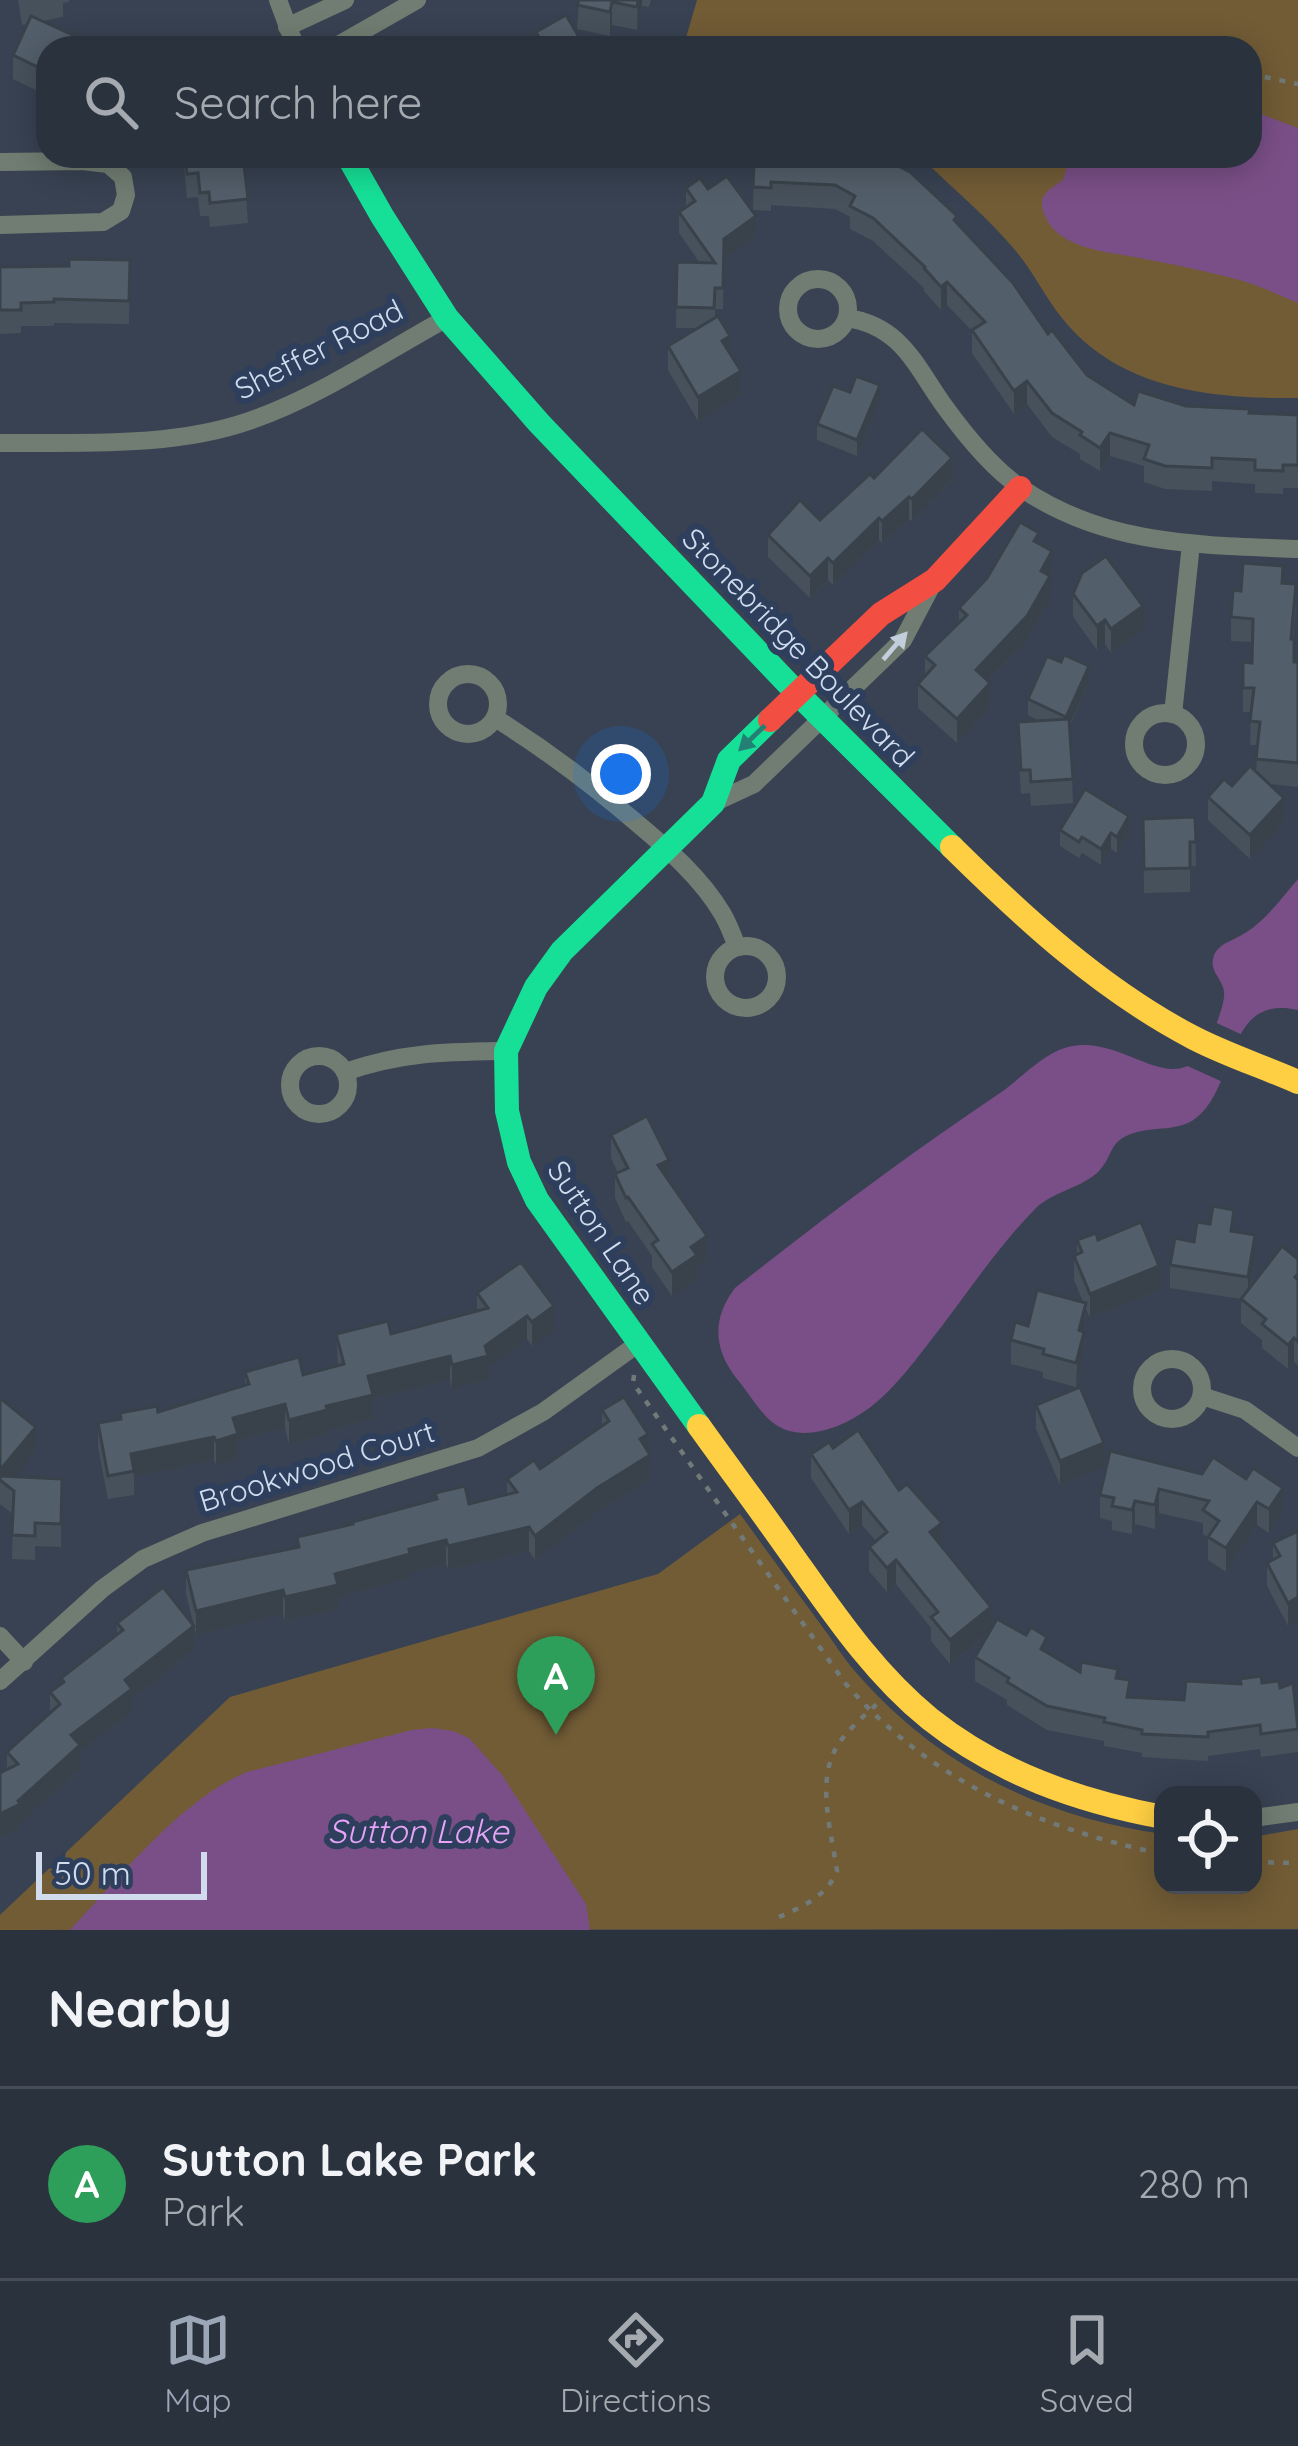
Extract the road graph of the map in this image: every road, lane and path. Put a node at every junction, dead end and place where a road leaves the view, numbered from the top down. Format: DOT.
graph roads {
  1 [pos="278,0"];
  2 [pos="345,0"];
  3 [pos="417,0"];
  4 [pos="287,27"];
  5 [pos="291,36"];
  6 [pos="354,36"];
  7 [pos="1262,76"];
  8 [pos="1298,84"];
  9 [pos="0,162"];
  10 [pos="36,162"];
  11 [pos="113,168"];
  12 [pos="355,168"];
  13 [pos="0,225"];
  14 [pos="447,318"];
  15 [pos="847,318"];
  16 [pos="0,443"];
  17 [pos="1020,488"];
  18 [pos="1192,544"];
  19 [pos="1298,549"];
  20 [pos="935,580"];
  21 [pos="797,693"];
  22 [pos="1173,713"];
  23 [pos="495,718"];
  24 [pos="823,719"];
  25 [pos="713,803"];
  26 [pos="668,850"];
  27 [pos="737,947"];
  28 [pos="506,1051"];
  29 [pos="345,1072"];
  30 [pos="1298,1082"];
  31 [pos="639,1343"];
  32 [pos="1202,1396"];
  33 [pos="1298,1448"];
  34 [pos="0,1636"];
  35 [pos="24,1662"];
  36 [pos="0,1681"];
  37 [pos="895,1688"];
  38 [pos="1298,1812"];
  39 [pos="1154,1816"];
  40 [pos="1262,1817"];
  41 [pos="1262,1862"];
  42 [pos="1298,1862"];
  43 [pos="778,1917"];
  1 -- 4 [label="street"];
  2 -- 4 [label="street"];
  3 -- 6 [label="street"];
  4 -- 5 [label="street"];
  7 -- 8 [label="path"];
  9 -- 10 [label="street"];
  11 -- 13 [label="street"];
  12 -- 14 [label="street, Stonebridge Boulevard"];
  14 -- 16 [label="street, Sheffer Road"];
  14 -- 21 [label="street, Stonebridge Boulevard"];
  15 -- 17 [label="street"];
  17 -- 18 [label="street"];
  17 -- 20 [label="street, Sutton Lane"];
  18 -- 19 [label="street"];
  18 -- 22 [label="street"];
  20 -- 21 [label="street, Sutton Lane"];
  24 -- 20 [label="street, one-way"];
  21 -- 24 [label="street, Stonebridge Boulevard"];
  21 -- 25 [label="street, Sutton Lane, one-way"];
  23 -- 26 [label="street"];
  24 -- 25 [label="street"];
  24 -- 30 [label="street, Stonebridge Boulevard"];
  25 -- 26 [label="street, Sutton Lane"];
  26 -- 27 [label="street"];
  26 -- 28 [label="street, Sutton Lane"];
  28 -- 29 [label="street"];
  28 -- 31 [label="street, Sutton Lane"];
  31 -- 35 [label="street, Brookwood Court"];
  31 -- 37 [label="street, Sutton Lane"];
  32 -- 33 [label="street"];
  34 -- 35 [label="street"];
  35 -- 36 [label="street, Brookwood Court"];
  37 -- 39 [label="street, Sutton Lane"];
  37 -- 43 [label="path"];
  38 -- 40 [label="street"];
  41 -- 42 [label="path"];
}
